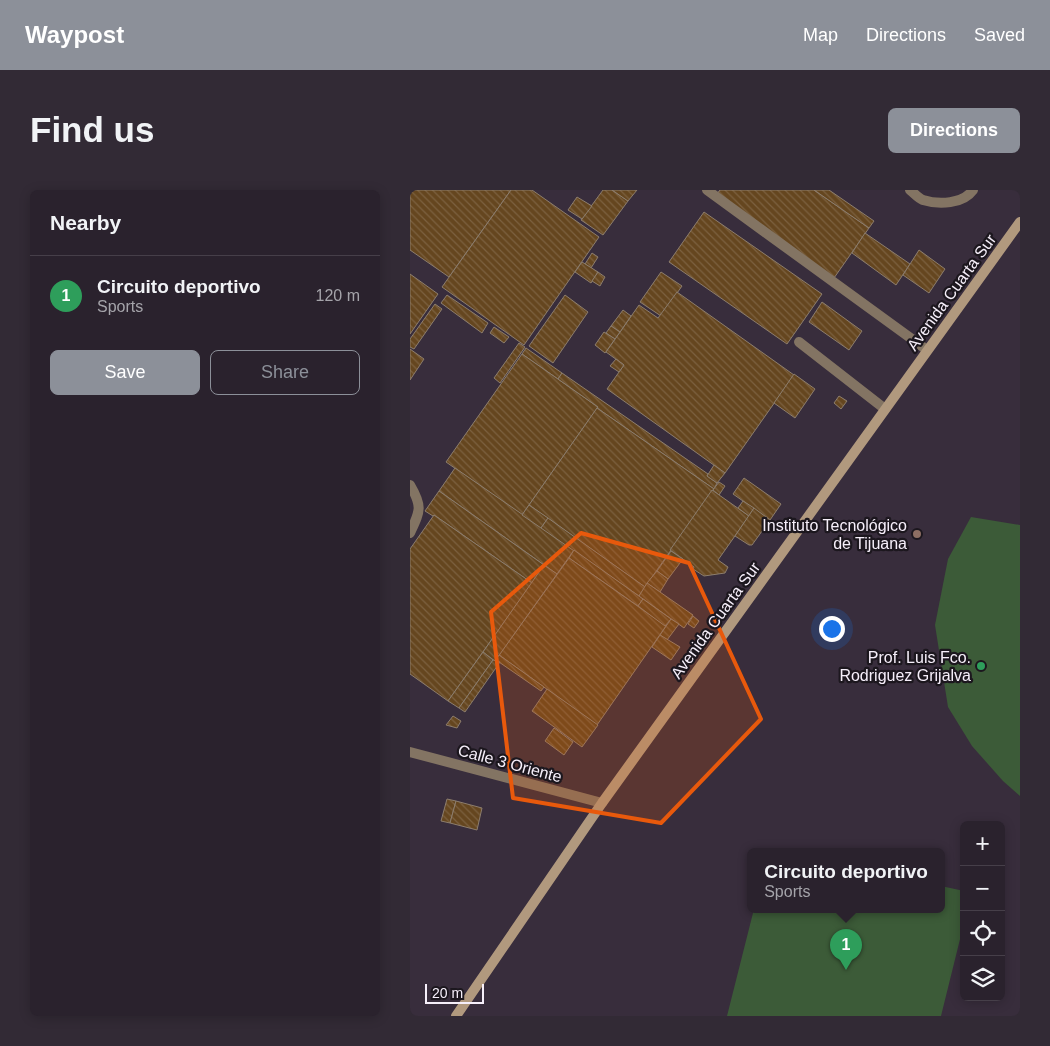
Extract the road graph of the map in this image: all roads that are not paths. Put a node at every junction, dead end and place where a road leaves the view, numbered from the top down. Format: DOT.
graph roads {
  1 [pos="708,190"];
  2 [pos="910,190"];
  3 [pos="973,190"];
  4 [pos="1020,222"];
  5 [pos="799,342"];
  6 [pos="927,350"];
  7 [pos="885,409"];
  8 [pos="410,484"];
  9 [pos="410,533"];
  10 [pos="410,752"];
  11 [pos="602,803"];
  12 [pos="456,1016"];
  1 -- 6 [label="lane"];
  2 -- 3 [label="lane"];
  4 -- 6 [label="street, Avenida Cuarta Sur"];
  5 -- 7 [label="lane"];
  6 -- 7 [label="street, Avenida Cuarta Sur"];
  7 -- 11 [label="street, Avenida Cuarta Sur"];
  8 -- 9 [label="lane"];
  10 -- 11 [label="lane, Calle 3 Oriente"];
  11 -- 12 [label="street, Avenida Cuarta Sur"];
}
